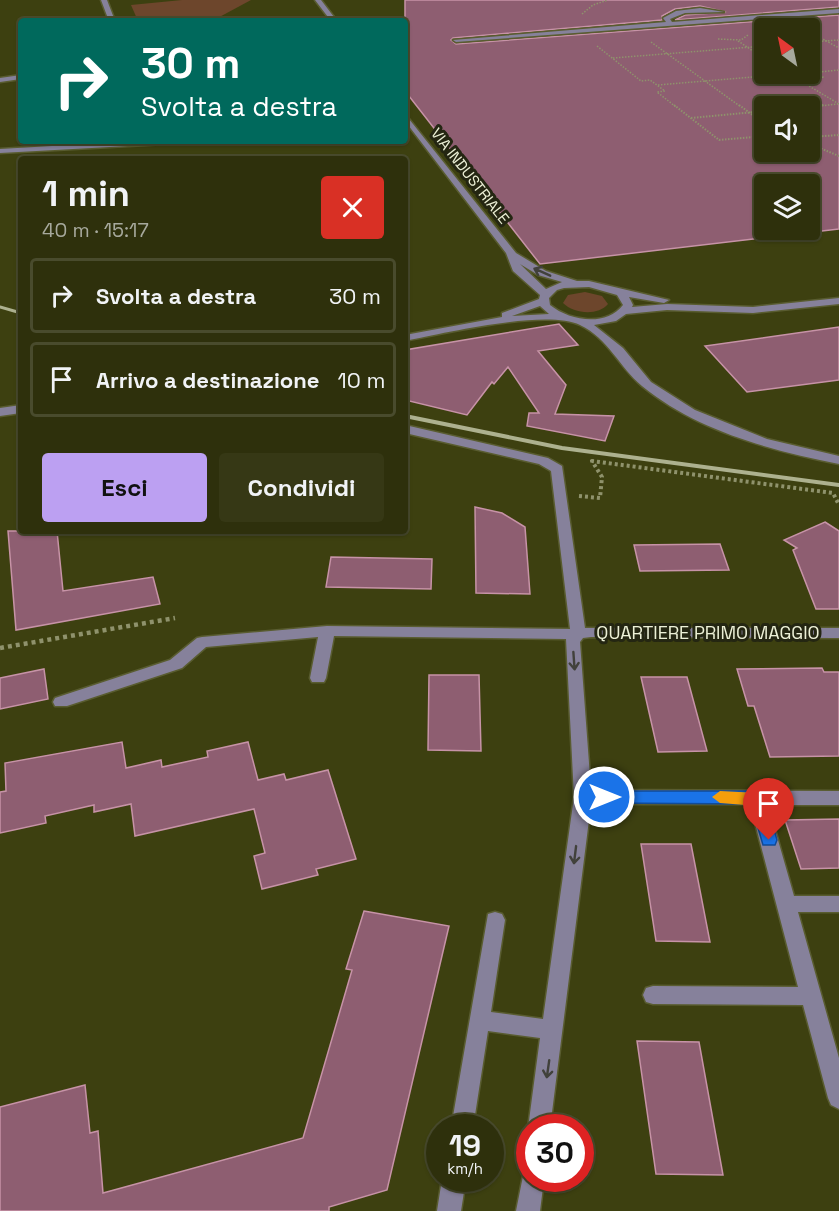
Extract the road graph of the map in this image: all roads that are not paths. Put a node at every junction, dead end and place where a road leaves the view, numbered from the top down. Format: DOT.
graph roads {
  1 [pos="104,0"];
  2 [pos="318,0"];
  3 [pos="681,5"];
  4 [pos="690,10"];
  5 [pos="714,11"];
  6 [pos="839,11"];
  7 [pos="670,14"];
  8 [pos="111,18"];
  9 [pos="332,18"];
  10 [pos="741,18"];
  11 [pos="705,20"];
  12 [pos="670,24"];
  13 [pos="456,40"];
  14 [pos="18,78"];
  15 [pos="0,80"];
  16 [pos="408,121"];
  17 [pos="133,144"];
  18 [pos="0,152"];
  19 [pos="511,253"];
  20 [pos="577,283"];
  21 [pos="621,293"];
  22 [pos="545,297"];
  23 [pos="839,301"];
  24 [pos="736,309"];
  25 [pos="622,314"];
  26 [pos="561,317"];
  27 [pos="489,321"];
  28 [pos="580,321"];
  29 [pos="408,337"];
  30 [pos="615,346"];
  31 [pos="18,409"];
  32 [pos="0,412"];
  33 [pos="408,430"];
  34 [pos="839,460"];
  35 [pos="327,631"];
  36 [pos="839,633"];
  37 [pos="578,634"];
  38 [pos="318,678"];
  39 [pos="61,702"];
  40 [pos="583,797"];
  41 [pos="757,797"];
  42 [pos="839,798"];
  43 [pos="787,904"];
  44 [pos="839,904"];
  45 [pos="495,920"];
  46 [pos="653,995"];
  47 [pos="813,996"];
  48 [pos="480,1020"];
  49 [pos="553,1030"];
  50 [pos="839,1098"];
  51 [pos="464,1114"];
  52 [pos="541,1114"];
  53 [pos="452,1192"];
  54 [pos="530,1192"];
  55 [pos="449,1211"];
  56 [pos="528,1211"];
  1 -- 8 [label="street"];
  2 -- 9 [label="street"];
  3 -- 4 [label="street"];
  4 -- 5 [label="street"];
  4 -- 7 [label="street"];
  5 -- 10 [label="street"];
  5 -- 11 [label="street"];
  6 -- 10 [label="street"];
  7 -- 11 [label="street"];
  7 -- 12 [label="street"];
  10 -- 11 [label="street"];
  11 -- 12 [label="street"];
  12 -- 13 [label="street"];
  14 -- 15 [label="street"];
  16 -- 19 [label="street, VIA INDUSTRIALE"];
  17 -- 18 [label="street"];
  20 -- 19 [label="street, VIA INDUSTRIALE, one-way"];
  19 -- 22 [label="street, VIA INDUSTRIALE"];
  20 -- 21 [label="street, VIA INDUSTRIALE"];
  20 -- 22 [label="street"];
  21 -- 24 [label="street, VIA INDUSTRIALE"];
  21 -- 25 [label="street"];
  22 -- 26 [label="street, VIA INDUSTRIALE"];
  22 -- 27 [label="street"];
  23 -- 24 [label="street"];
  24 -- 25 [label="street"];
  25 -- 28 [label="street"];
  25 -- 30 [label="street"];
  26 -- 27 [label="street"];
  26 -- 28 [label="street"];
  27 -- 29 [label="street"];
  28 -- 30 [label="street"];
  30 -- 34 [label="street"];
  31 -- 32 [label="street"];
  33 -- 37 [label="street, QUARTIERE PRIMO MAGGIO"];
  35 -- 37 [label="street, QUARTIERE PRIMO MAGGIO"];
  35 -- 38 [label="street"];
  35 -- 39 [label="street, QUARTIERE PRIMO MAGGIO"];
  36 -- 37 [label="street, QUARTIERE PRIMO MAGGIO"];
  37 -- 40 [label="street, QUARTIERE PRIMO MAGGIO, one-way"];
  40 -- 41 [label="street"];
  40 -- 49 [label="street, QUARTIERE PRIMO MAGGIO, one-way"];
  41 -- 42 [label="street"];
  41 -- 43 [label="street"];
  43 -- 44 [label="street"];
  43 -- 47 [label="street"];
  45 -- 48 [label="street"];
  46 -- 47 [label="street"];
  47 -- 50 [label="street"];
  48 -- 49 [label="street"];
  48 -- 51 [label="street"];
  49 -- 52 [label="street, QUARTIERE PRIMO MAGGIO, one-way"];
  53 -- 55 [label="street"];
  54 -- 56 [label="street"];
}
